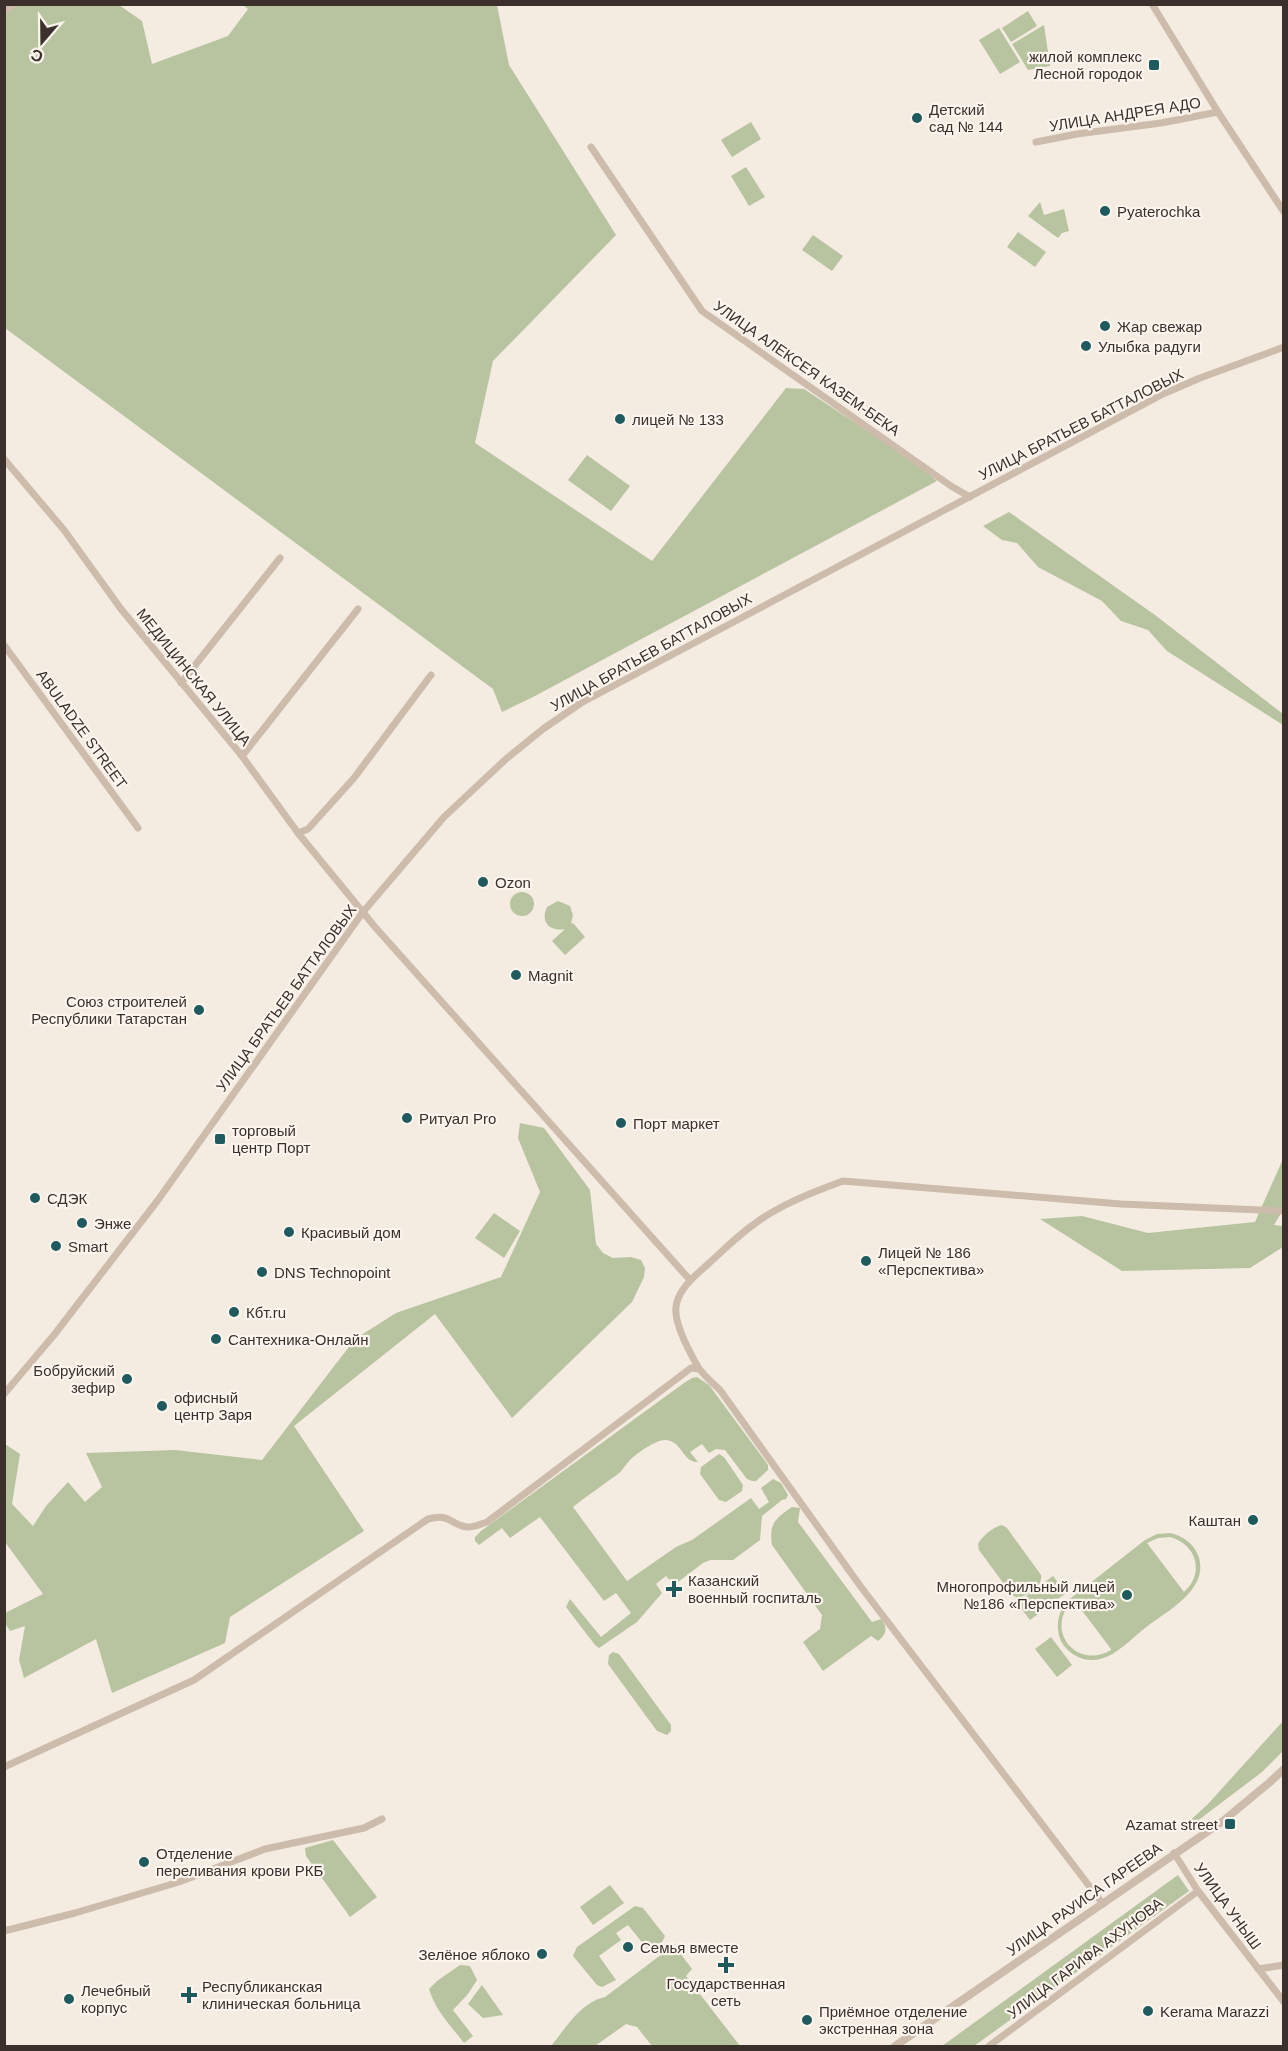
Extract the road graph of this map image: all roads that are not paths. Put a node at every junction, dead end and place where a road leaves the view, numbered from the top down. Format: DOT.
graph roads {
  1 [pos="14,4"];
  2 [pos="1152,4"];
  3 [pos="4,11"];
  4 [pos="1218,112"];
  5 [pos="1036,142"];
  6 [pos="591,147"];
  7 [pos="1284,212"];
  8 [pos="1284,347"];
  9 [pos="4,459"];
  10 [pos="970,497"];
  11 [pos="280,558"];
  12 [pos="358,609"];
  13 [pos="4,645"];
  14 [pos="431,675"];
  15 [pos="181,683"];
  16 [pos="242,756"];
  17 [pos="138,828"];
  18 [pos="298,834"];
  19 [pos="363,912"];
  20 [pos="1284,1211"];
  21 [pos="690,1280"];
  22 [pos="699,1368"];
  23 [pos="4,1394"];
  24 [pos="4,1767"];
  25 [pos="1284,1769"];
  26 [pos="382,1820"];
  27 [pos="1174,1853"];
  28 [pos="1198,1891"];
  29 [pos="1103,1904"];
  30 [pos="4,1931"];
  31 [pos="1284,1965"];
  32 [pos="1258,1969"];
  33 [pos="1284,2002"];
  34 [pos="895,2046"];
  35 [pos="989,2046"];
  1 -- 3 [label="street"];
  2 -- 4 [label="street"];
  4 -- 5 [label="street, УЛИЦА АНДРЕЯ АДО"];
  4 -- 7 [label="street"];
  6 -- 10 [label="street, УЛИЦА АЛЕКСЕЯ КАЗЕМ-БЕКА"];
  8 -- 10 [label="street, УЛИЦА БРАТЬЕВ БАТТАЛОВЫХ"];
  9 -- 15 [label="street, МЕДИЦИНСКАЯ УЛИЦА"];
  10 -- 19 [label="street, УЛИЦА БРАТЬЕВ БАТТАЛОВЫХ"];
  11 -- 15 [label="street"];
  12 -- 16 [label="street"];
  13 -- 17 [label="street, ABULADZE STREET"];
  14 -- 18 [label="street"];
  15 -- 16 [label="street, МЕДИЦИНСКАЯ УЛИЦА"];
  16 -- 18 [label="street, МЕДИЦИНСКАЯ УЛИЦА"];
  18 -- 19 [label="street, МЕДИЦИНСКАЯ УЛИЦА"];
  19 -- 21 [label="street, МЕДИЦИНСКАЯ УЛИЦА"];
  19 -- 23 [label="street, УЛИЦА БРАТЬЕВ БАТТАЛОВЫХ"];
  20 -- 21 [label="street"];
  21 -- 22 [label="street"];
  22 -- 24 [label="street"];
  22 -- 29 [label="street"];
  25 -- 27 [label="street, УЛИЦА РАУИСА ГАРЕЕВА"];
  26 -- 30 [label="street"];
  27 -- 28 [label="street, УЛИЦА УНЫШ"];
  27 -- 29 [label="street, УЛИЦА РАУИСА ГАРЕЕВА"];
  28 -- 32 [label="street, УЛИЦА УНЫШ"];
  28 -- 35 [label="street, УЛИЦА ГАРИФА АХУНОВА"];
  29 -- 34 [label="street, УЛИЦА РАУИСА ГАРЕЕВА"];
  31 -- 32 [label="street"];
  32 -- 33 [label="street, УЛИЦА УНЫШ"];
}
